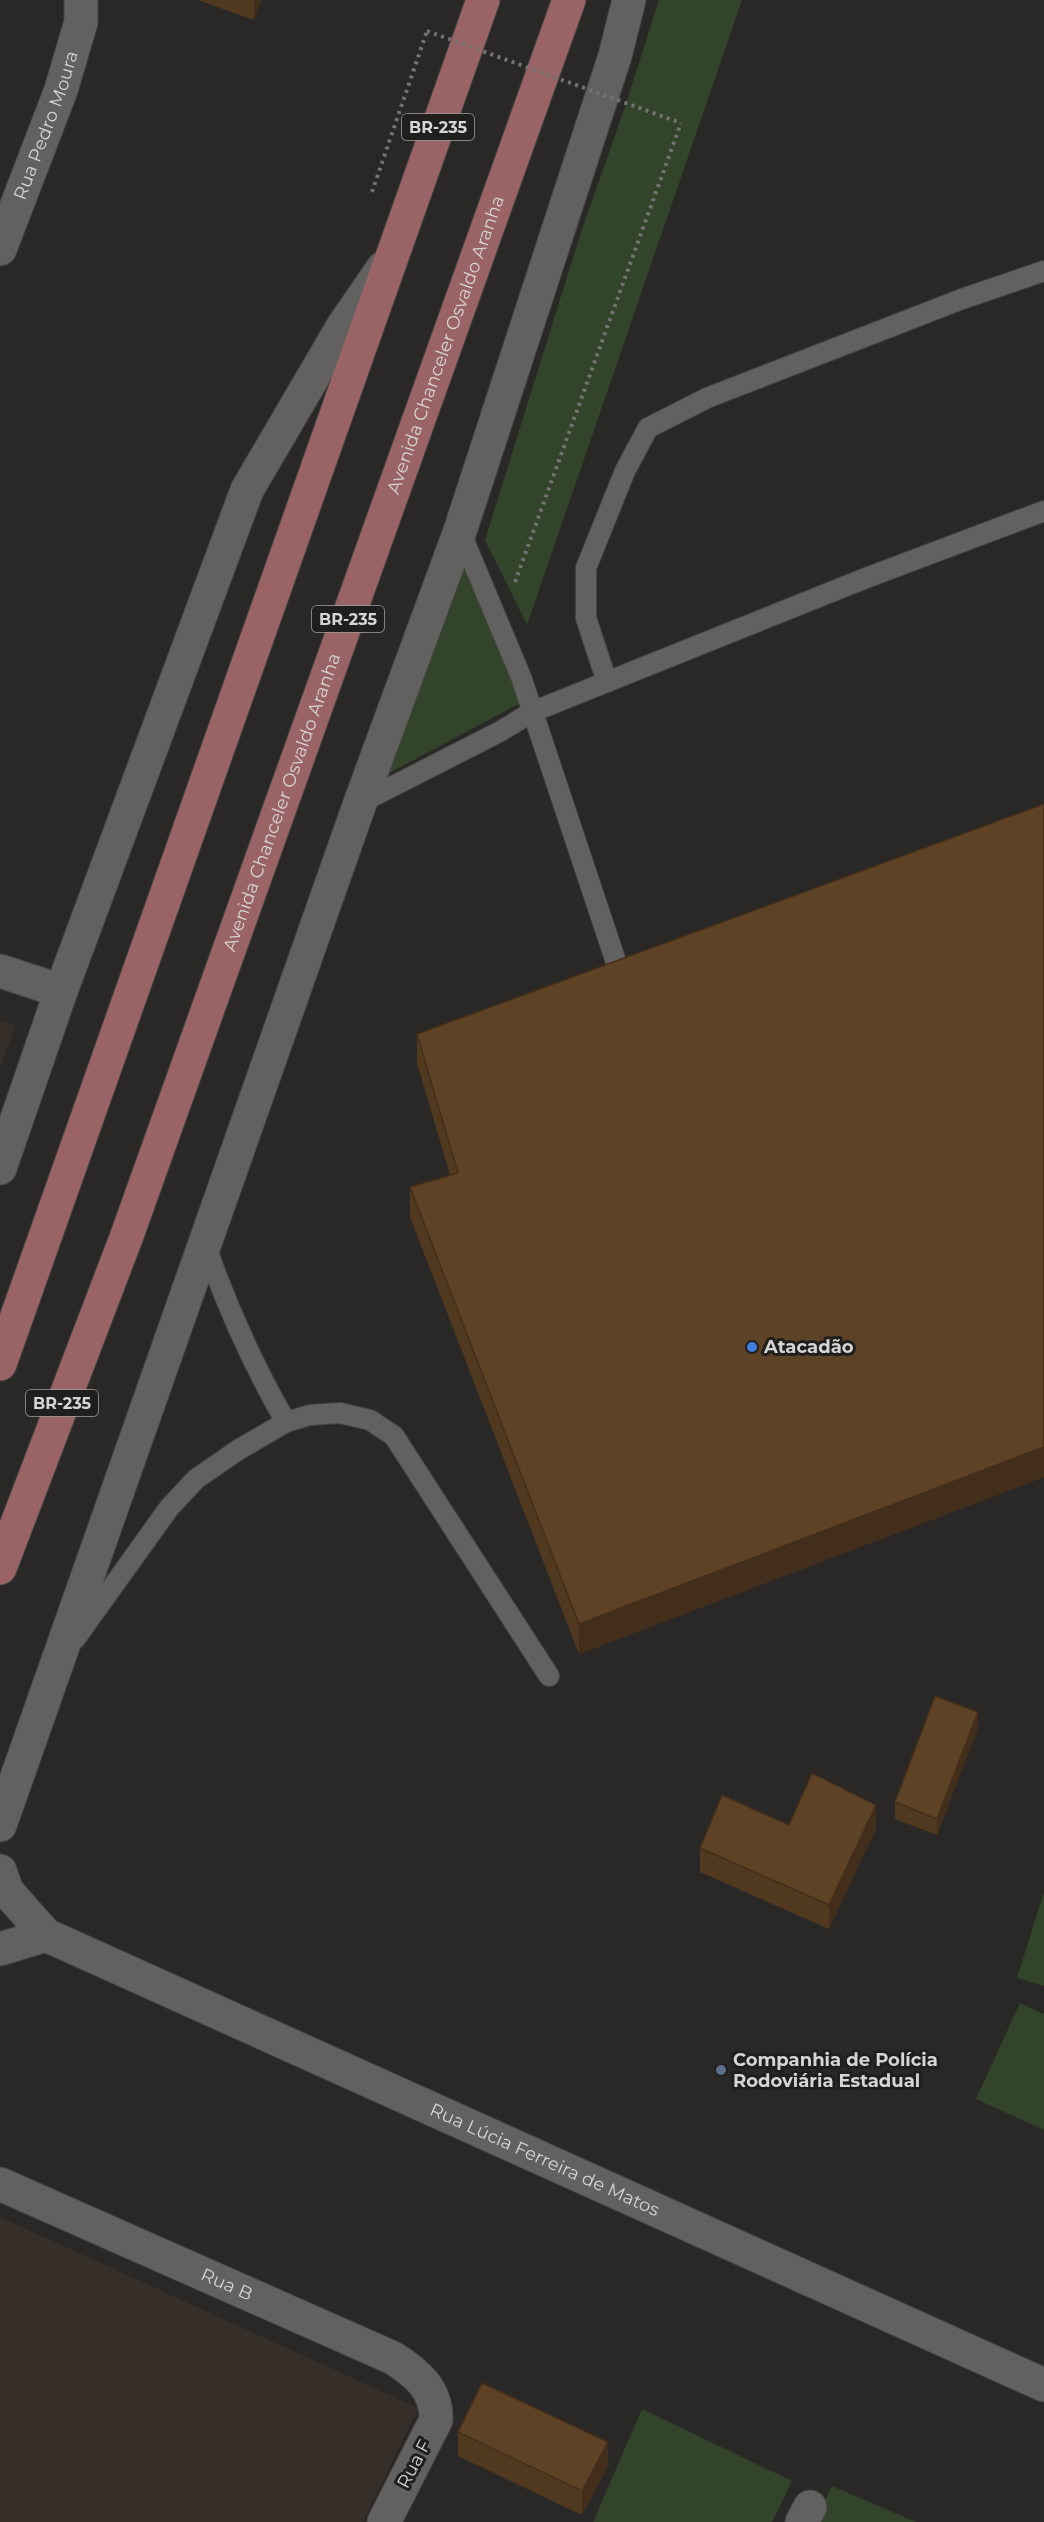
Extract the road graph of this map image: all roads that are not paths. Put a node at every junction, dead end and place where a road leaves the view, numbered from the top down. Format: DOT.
graph roads {
  1 [pos="81,0"];
  2 [pos="483,0"];
  3 [pos="569,0"];
  4 [pos="629,0"];
  5 [pos="0,249"];
  6 [pos="392,254"];
  7 [pos="1044,272"];
  8 [pos="1044,511"];
  9 [pos="460,531"];
  10 [pos="607,682"];
  11 [pos="532,712"];
  12 [pos="360,803"];
  13 [pos="650,963"];
  14 [pos="0,971"];
  15 [pos="61,991"];
  16 [pos="0,1168"];
  17 [pos="205,1244"];
  18 [pos="0,1364"];
  19 [pos="286,1422"];
  20 [pos="0,1568"];
  21 [pos="56,1667"];
  22 [pos="549,1676"];
  23 [pos="0,1825"];
  24 [pos="0,1871"];
  25 [pos="46,1935"];
  26 [pos="0,1949"];
  27 [pos="0,2184"];
  28 [pos="1044,2385"];
  29 [pos="436,2404"];
  30 [pos="384,2522"];
  1 -- 5 [label="street, Rua Pedro Moura"];
  2 -- 6 [label="main road, BR-235"];
  3 -- 20 [label="main road, Avenida Chanceler Osvaldo Aranha / BR-235"];
  4 -- 9 [label="street"];
  6 -- 15 [label="street"];
  6 -- 18 [label="main road, BR-235"];
  7 -- 10 [label="lane"];
  8 -- 10 [label="lane"];
  9 -- 11 [label="lane"];
  9 -- 12 [label="street"];
  10 -- 11 [label="lane"];
  11 -- 12 [label="lane"];
  11 -- 13 [label="lane"];
  12 -- 17 [label="street"];
  14 -- 15 [label="street"];
  15 -- 16 [label="street"];
  17 -- 19 [label="lane"];
  17 -- 21 [label="street"];
  19 -- 21 [label="lane"];
  19 -- 22 [label="lane"];
  21 -- 23 [label="street"];
  24 -- 25 [label="street"];
  25 -- 26 [label="street"];
  25 -- 28 [label="street, Rua Lúcia Ferreira de Matos"];
  27 -- 29 [label="street, Rua B"];
  29 -- 30 [label="street, Rua F"];
}
